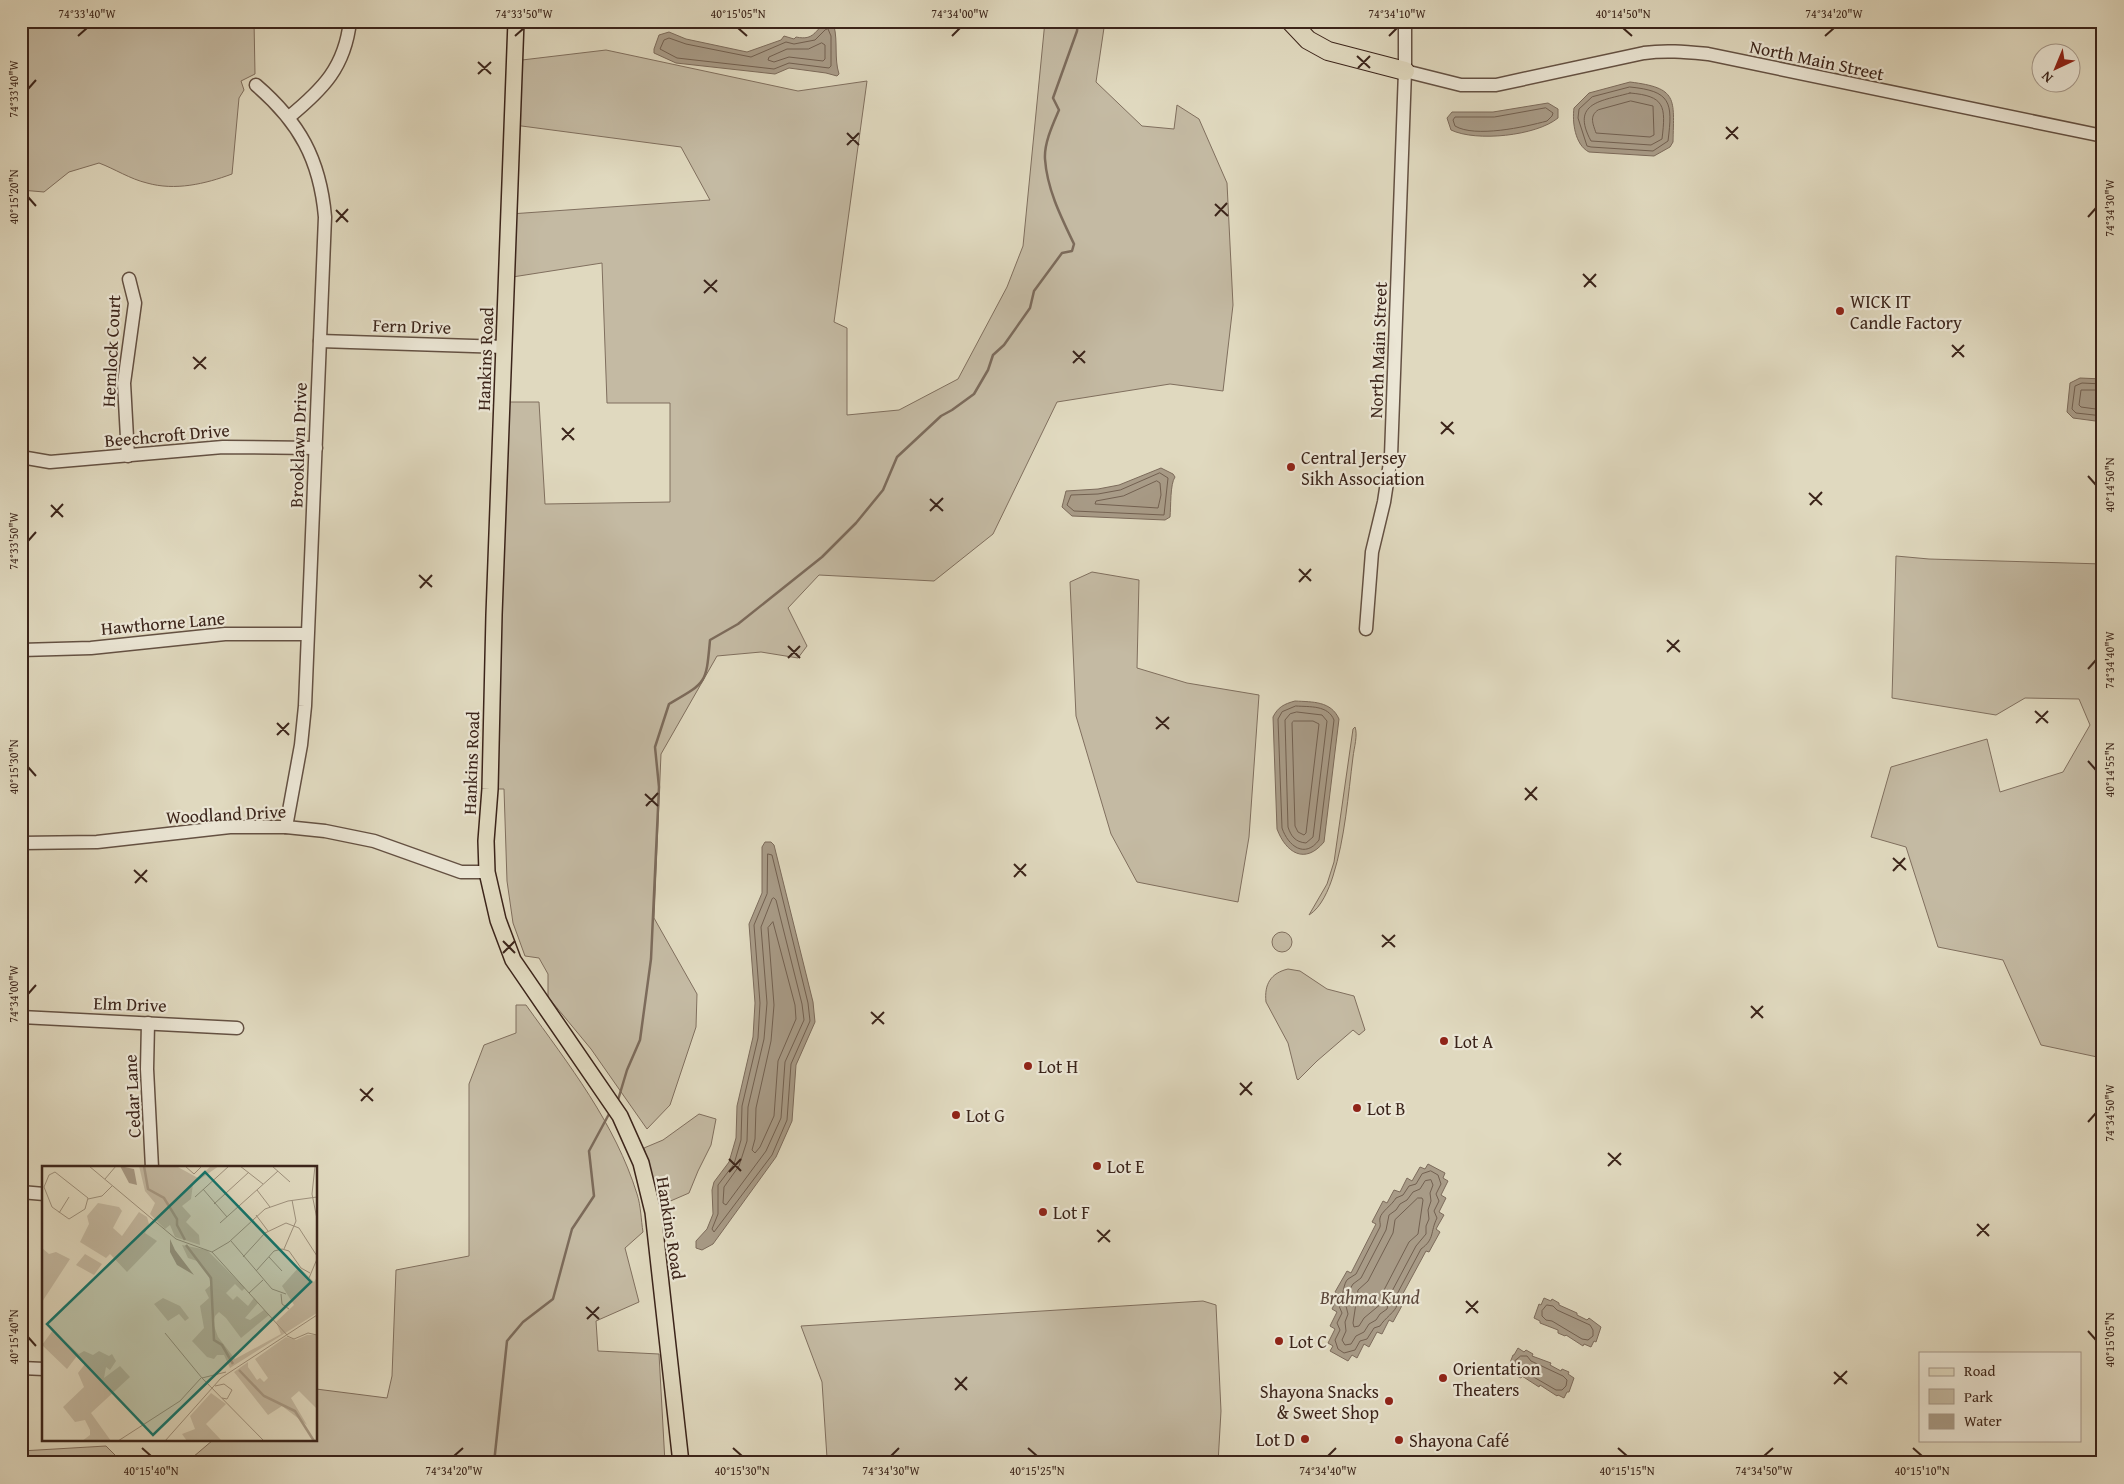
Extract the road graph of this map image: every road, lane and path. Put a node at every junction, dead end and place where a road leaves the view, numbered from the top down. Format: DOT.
graph roads {
  1 [pos="350,21"];
  2 [pos="516,21"];
  3 [pos="1290,21"];
  4 [pos="1405,21"];
  5 [pos="1406,72"];
  6 [pos="256,84"];
  7 [pos="289,117"];
  8 [pos="2103,136"];
  9 [pos="129,279"];
  10 [pos="320,341"];
  11 [pos="504,347"];
  12 [pos="316,448"];
  13 [pos="128,456"];
  14 [pos="21,457"];
  15 [pos="1366,628"];
  16 [pos="308,634"];
  17 [pos="21,650"];
  18 [pos="286,826"];
  19 [pos="21,843"];
  20 [pos="487,872"];
  21 [pos="21,1017"];
  22 [pos="148,1023"];
  23 [pos="237,1028"];
  24 [pos="152,1166"];
  25 [pos="21,1192"];
  26 [pos="42,1194"];
  27 [pos="21,1368"];
  28 [pos="42,1369"];
  29 [pos="681,1463"];
  1 -- 7 [label="street"];
  2 -- 11 [label="main road, Hankins Road"];
  3 -- 5 [label="highway"];
  4 -- 5 [label="street, North Main Street"];
  5 -- 8 [label="street, North Main Street"];
  5 -- 15 [label="street, North Main Street"];
  6 -- 7 [label="street, Brooklawn Drive"];
  7 -- 10 [label="street, Brooklawn Drive"];
  9 -- 13 [label="street, Hemlock Court"];
  10 -- 11 [label="street, Fern Drive"];
  10 -- 12 [label="street, Brooklawn Drive"];
  11 -- 20 [label="main road, Hankins Road"];
  12 -- 13 [label="street, Beechcroft Drive"];
  12 -- 16 [label="street, Brooklawn Drive"];
  13 -- 14 [label="street, Beechcroft Drive"];
  16 -- 17 [label="street, Hawthorne Lane"];
  16 -- 18 [label="street, Brooklawn Drive"];
  18 -- 19 [label="street, Woodland Drive"];
  18 -- 20 [label="street, Woodland Drive"];
  20 -- 29 [label="main road, Hankins Road"];
  21 -- 22 [label="street, Elm Drive"];
  22 -- 23 [label="street, Elm Drive"];
  22 -- 24 [label="street, Cedar Lane"];
  25 -- 26 [label="street"];
  27 -- 28 [label="street"];
}
